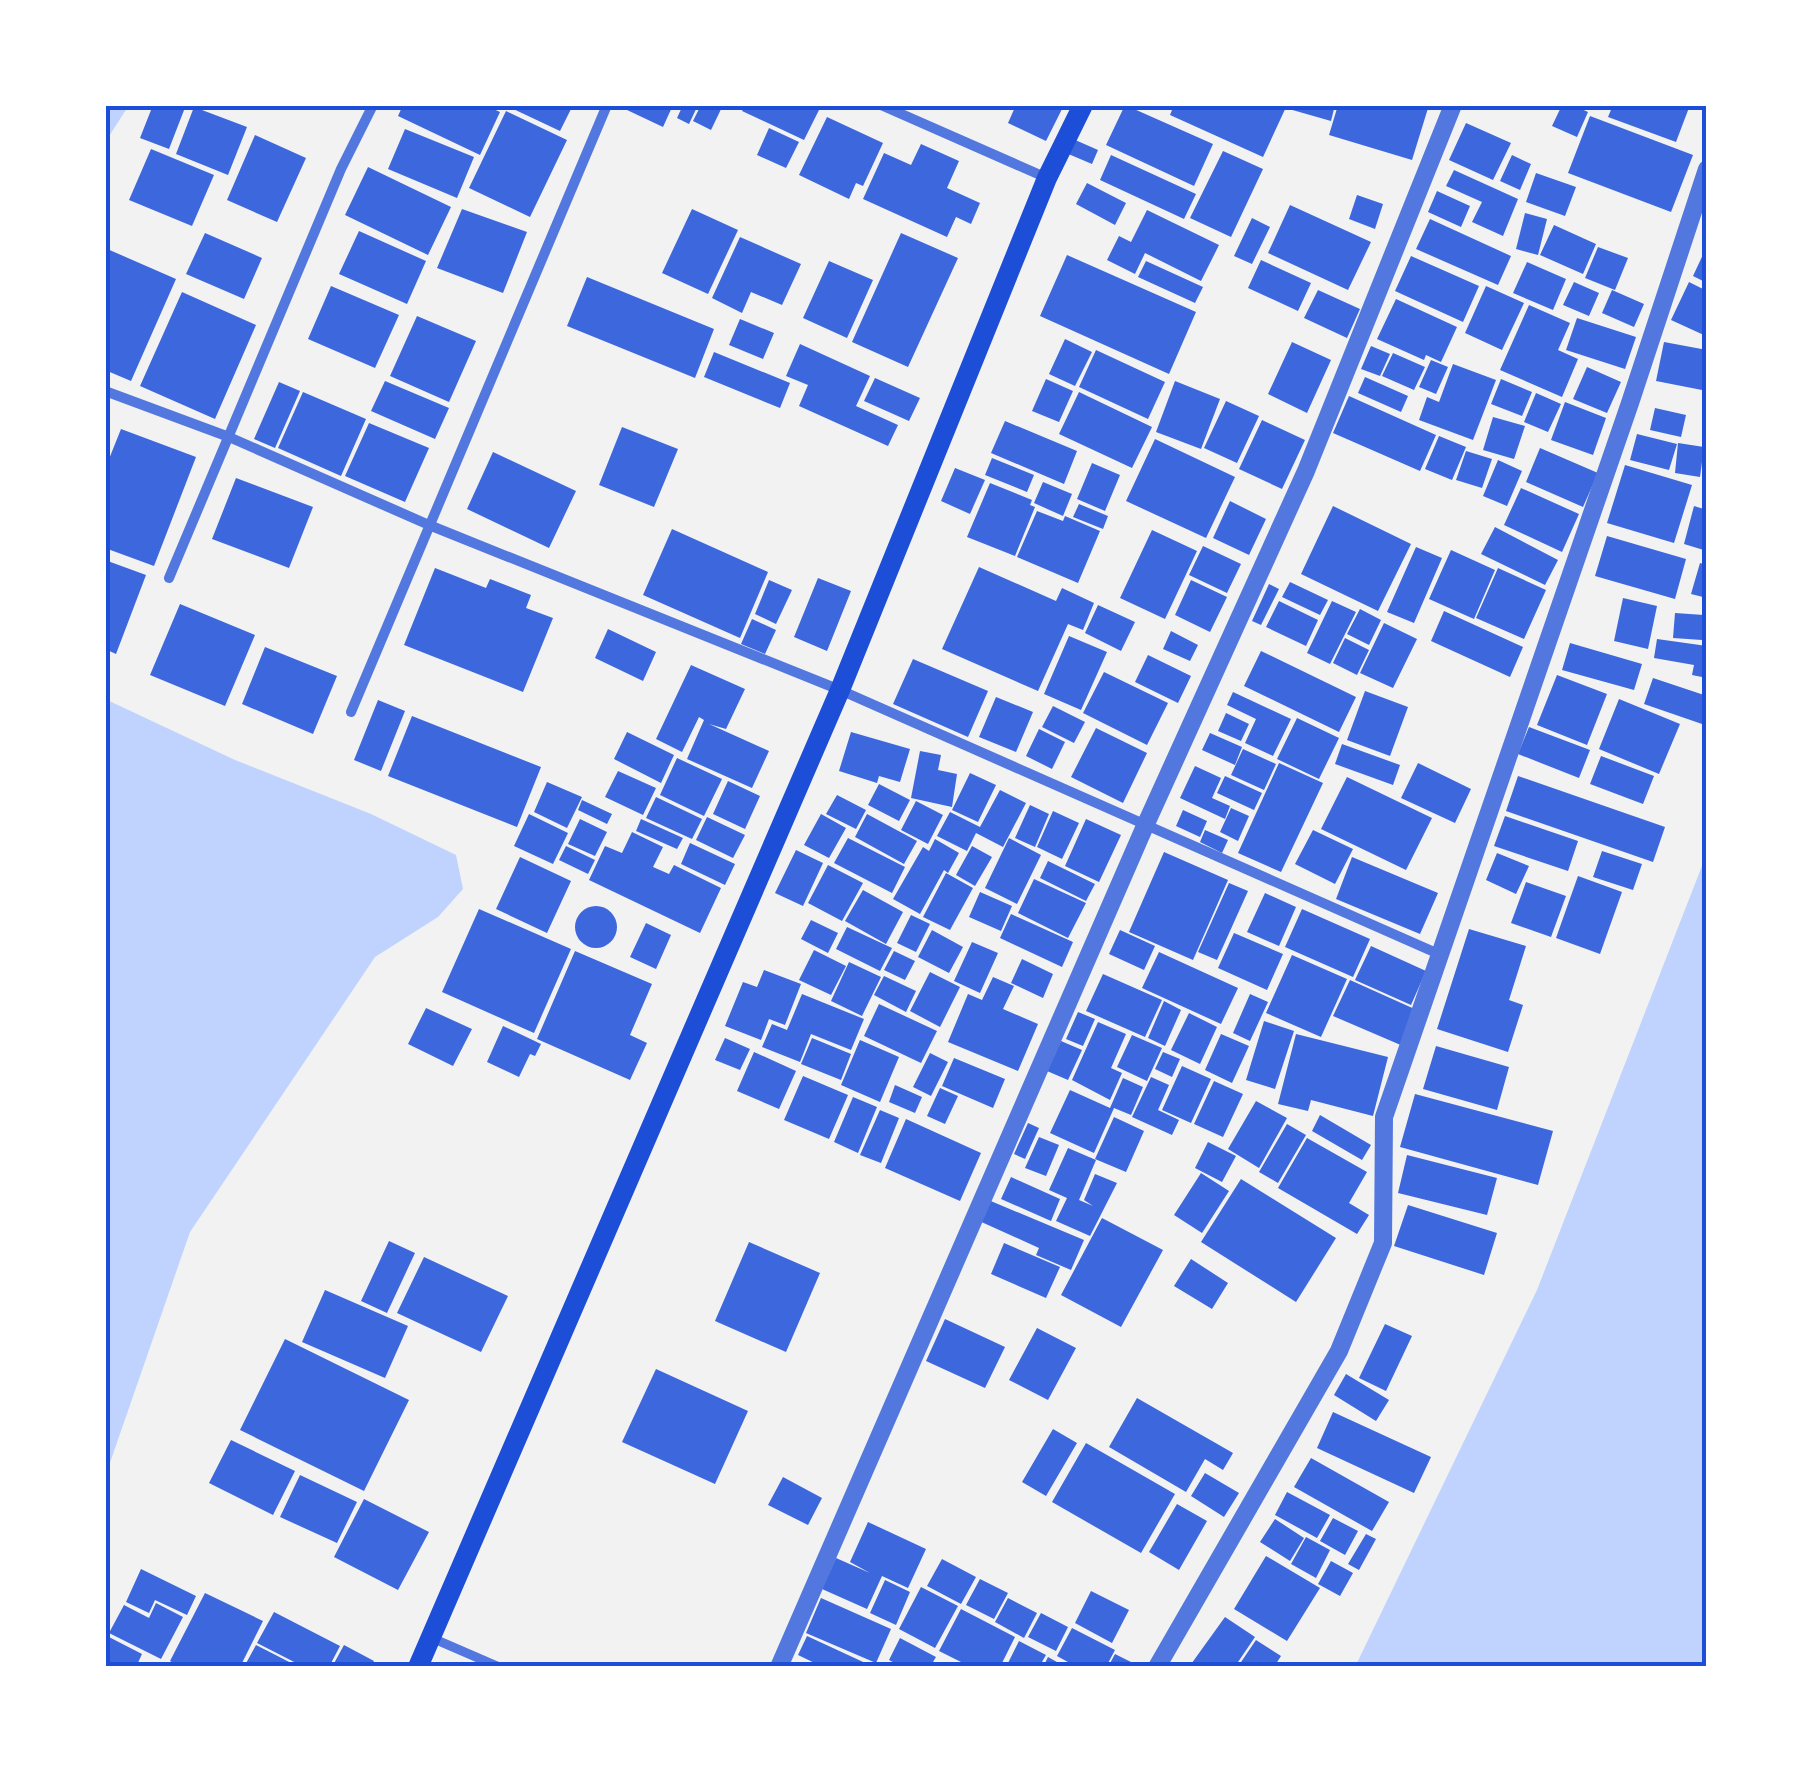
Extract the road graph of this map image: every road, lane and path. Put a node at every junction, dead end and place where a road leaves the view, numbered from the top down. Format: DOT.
graph roads {
  1 [pos="373,105"];
  2 [pos="607,105"];
  3 [pos="881,105"];
  4 [pos="1083,105"];
  5 [pos="1453,105"];
  6 [pos="1707,169"];
  7 [pos="1046,178"];
  8 [pos="105,391"];
  9 [pos="229,438"];
  10 [pos="429,525"];
  11 [pos="169,578"];
  12 [pos="840,690"];
  13 [pos="351,712"];
  14 [pos="1145,826"];
  15 [pos="1442,956"];
  16 [pos="432,1638"];
  17 [pos="418,1667"];
  18 [pos="499,1667"];
  19 [pos="779,1667"];
  20 [pos="1157,1667"];
  1 -- 9 [label="street"];
  2 -- 10 [label="street"];
  3 -- 7 [label="street"];
  4 -- 7 [label="main road"];
  5 -- 14 [label="street"];
  6 -- 15 [label="street"];
  7 -- 12 [label="main road"];
  8 -- 9 [label="street"];
  9 -- 10 [label="street"];
  9 -- 11 [label="street"];
  10 -- 12 [label="street"];
  10 -- 13 [label="street"];
  12 -- 14 [label="street"];
  12 -- 16 [label="main road"];
  14 -- 15 [label="street"];
  14 -- 19 [label="street"];
  15 -- 20 [label="street"];
  16 -- 17 [label="main road"];
  16 -- 18 [label="street"];
}
